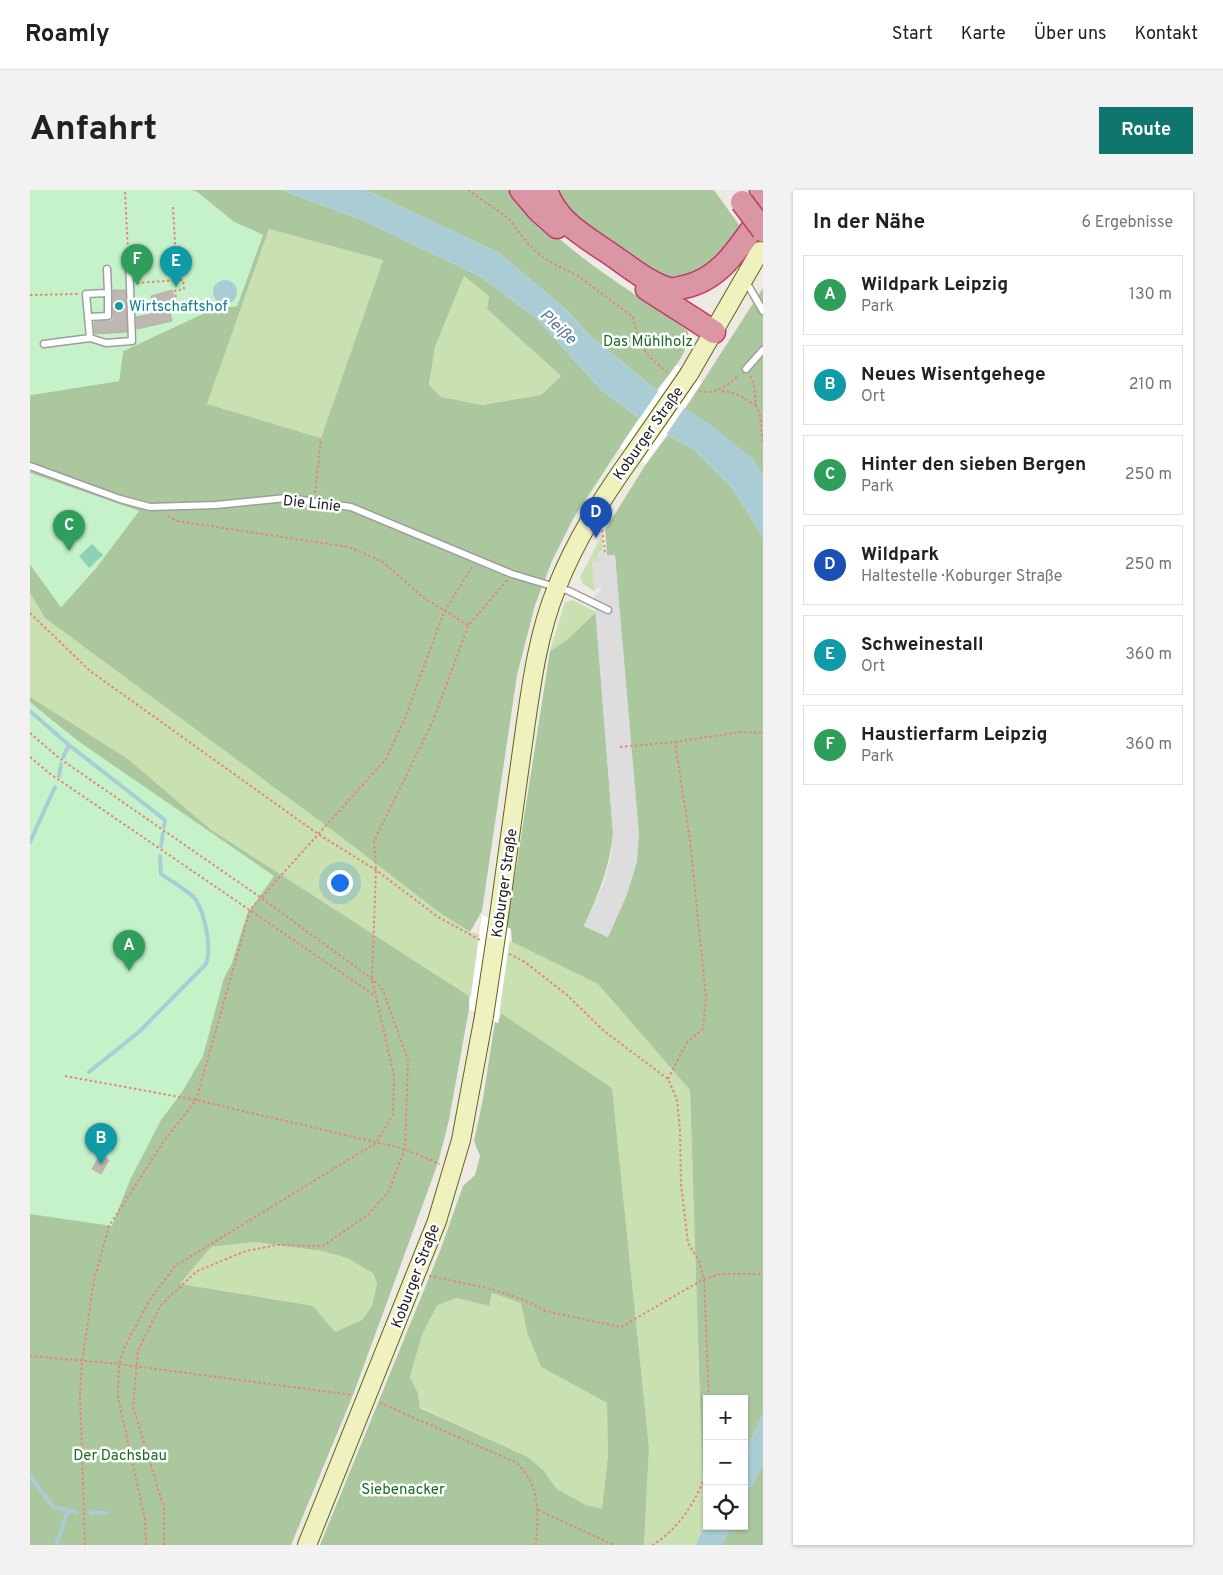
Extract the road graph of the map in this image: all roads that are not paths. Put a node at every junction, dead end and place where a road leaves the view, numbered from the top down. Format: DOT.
graph roads {
  1 [pos="522,190"];
  2 [pos="546,190"];
  3 [pos="737,196"];
  4 [pos="763,214"];
  5 [pos="762,240"];
  6 [pos="129,259"];
  7 [pos="107,269"];
  8 [pos="744,278"];
  9 [pos="670,290"];
  10 [pos="108,293"];
  11 [pos="763,311"];
  12 [pos="88,317"];
  13 [pos="717,326"];
  14 [pos="90,338"];
  15 [pos="44,344"];
  16 [pos="763,350"];
  17 [pos="746,369"];
  18 [pos="30,466"];
  19 [pos="556,587"];
  20 [pos="608,610"];
  21 [pos="307,1545"];
  1 -- 13 [label="highway"];
  2 -- 9 [label="highway"];
  3 -- 5 [label="highway, bridge"];
  4 -- 9 [label="highway"];
  5 -- 8 [label="main road, Koburger Straße"];
  6 -- 14 [label="lane"];
  7 -- 10 [label="lane"];
  8 -- 11 [label="lane"];
  8 -- 13 [label="main road, Koburger Straße"];
  9 -- 13 [label="highway"];
  10 -- 12 [label="lane"];
  10 -- 12 [label="lane"];
  12 -- 14 [label="lane"];
  13 -- 19 [label="main road, Koburger Straße, bridge"];
  14 -- 15 [label="lane"];
  16 -- 17 [label="lane"];
  18 -- 19 [label="lane, Die Linie"];
  19 -- 20 [label="lane, Die Linie"];
  19 -- 21 [label="main road, Koburger Straße, bridge"];
}
